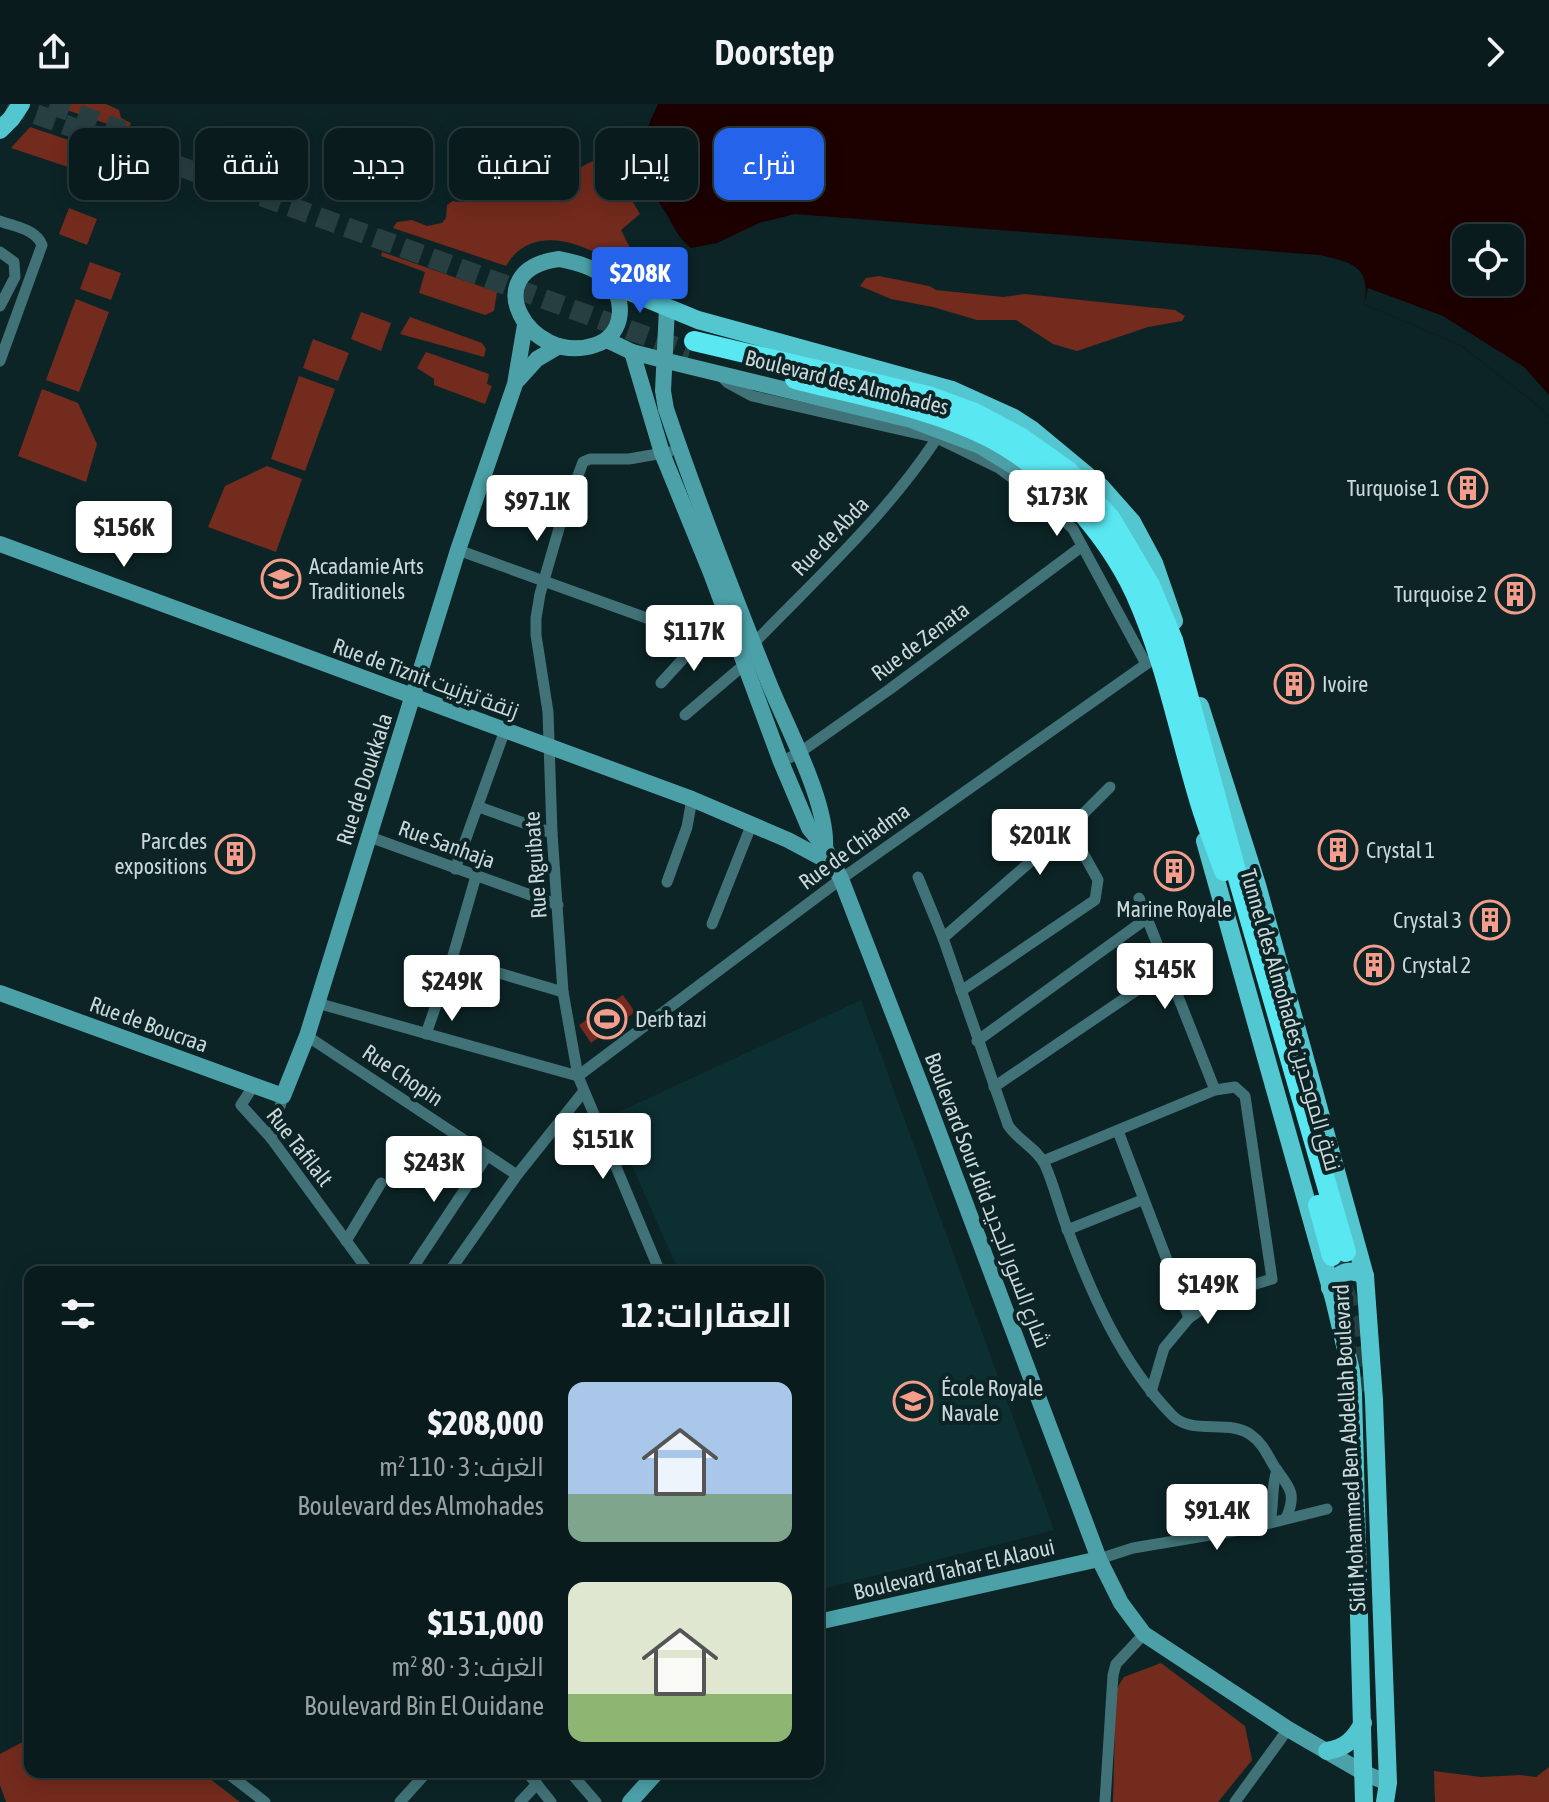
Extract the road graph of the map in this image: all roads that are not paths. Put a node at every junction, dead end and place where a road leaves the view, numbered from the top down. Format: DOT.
graph roads {
  1 [pos="21,104"];
  2 [pos="0,130"];
  3 [pos="0,221"];
  4 [pos="6,255"];
  5 [pos="613,285"];
  6 [pos="0,306"];
  7 [pos="667,308"];
  8 [pos="525,325"];
  9 [pos="607,340"];
  10 [pos="559,346"];
  11 [pos="632,352"];
  12 [pos="663,360"];
  13 [pos="0,361"];
  14 [pos="719,374"];
  15 [pos="515,384"];
  16 [pos="937,438"];
  17 [pos="679,449"];
  18 [pos="1041,451"];
  19 [pos="662,453"];
  20 [pos="1064,456"];
  21 [pos="1089,540"];
  22 [pos="0,544"];
  23 [pos="458,550"];
  24 [pos="543,582"];
  25 [pos="702,638"];
  26 [pos="755,642"];
  27 [pos="737,646"];
  28 [pos="1152,659"];
  29 [pos="745,664"];
  30 [pos="661,683"];
  31 [pos="414,697"];
  32 [pos="685,715"];
  33 [pos="505,730"];
  34 [pos="549,747"];
  35 [pos="799,753"];
  36 [pos="781,762"];
  37 [pos="1110,787"];
  38 [pos="1207,797"];
  39 [pos="692,799"];
  40 [pos="479,807"];
  41 [pos="751,826"];
  42 [pos="1069,828"];
  43 [pos="552,833"];
  44 [pos="367,836"];
  45 [pos="829,856"];
  46 [pos="455,869"];
  47 [pos="476,876"];
  48 [pos="918,877"];
  49 [pos="841,879"];
  50 [pos="667,882"];
  51 [pos="1139,898"];
  52 [pos="558,905"];
  53 [pos="1146,919"];
  54 [pos="712,924"];
  55 [pos="943,938"];
  56 [pos="452,959"];
  57 [pos="1168,969"];
  58 [pos="961,991"];
  59 [pos="563,992"];
  60 [pos="0,993"];
  61 [pos="317,1003"];
  62 [pos="426,1034"];
  63 [pos="307,1036"];
  64 [pos="977,1041"];
  65 [pos="578,1076"];
  66 [pos="254,1085"];
  67 [pos="994,1087"];
  68 [pos="1215,1090"];
  69 [pos="584,1091"];
  70 [pos="283,1096"];
  71 [pos="1118,1131"];
  72 [pos="271,1138"];
  73 [pos="487,1156"];
  74 [pos="1043,1161"];
  75 [pos="517,1175"];
  76 [pos="381,1183"];
  77 [pos="1142,1200"];
  78 [pos="1067,1230"];
  79 [pos="346,1241"];
  80 [pos="1339,1254"];
  81 [pos="365,1266"];
  82 [pos="414,1266"];
  83 [pos="453,1266"];
  84 [pos="657,1266"];
  85 [pos="1366,1282"];
  86 [pos="1332,1294"];
  87 [pos="1189,1318"];
  88 [pos="1151,1392"];
  89 [pos="1277,1470"];
  90 [pos="1327,1509"];
  91 [pos="1286,1518"];
  92 [pos="1270,1522"];
  93 [pos="1099,1559"];
  94 [pos="824,1621"];
  95 [pos="1144,1634"];
  96 [pos="1363,1723"];
  97 [pos="1288,1729"];
  98 [pos="1327,1751"];
  99 [pos="1364,1773"];
  100 [pos="234,1778"];
  101 [pos="422,1778"];
  102 [pos="532,1778"];
  103 [pos="575,1778"];
  104 [pos="652,1778"];
  105 [pos="1388,1783"];
  106 [pos="537,1784"];
  107 [pos="265,1802"];
  108 [pos="400,1802"];
  109 [pos="520,1802"];
  110 [pos="551,1802"];
  111 [pos="596,1802"];
  112 [pos="630,1802"];
  113 [pos="1105,1802"];
  114 [pos="1235,1802"];
  115 [pos="1364,1802"];
  116 [pos="1385,1802"];
  1 -- 2 [label="main road"];
  3 -- 13 [label="street"];
  4 -- 6 [label="street"];
  5 -- 7 [label="main road, Boulevard des Almohades"];
  5 -- 8 [label="street"];
  5 -- 9 [label="street"];
  7 -- 12 [label="street, Boulevard Sour Jdid شارع السور الجديد"];
  7 -- 20 [label="main road, Boulevard des Almohades"];
  8 -- 10 [label="street"];
  8 -- 15 [label="street, Rue de Doukkala"];
  9 -- 10 [label="street"];
  9 -- 11 [label="street, Boulevard des Almohades"];
  10 -- 15 [label="street, Rue de Doukkala"];
  11 -- 12 [label="street, Boulevard des Almohades"];
  11 -- 19 [label="street, Boulevard Sour Jdid شارع السور الجديد"];
  12 -- 14 [label="street, Boulevard des Almohades"];
  12 -- 17 [label="street, Boulevard Sour Jdid شارع السور الجديد"];
  14 -- 16 [label="street"];
  14 -- 21 [label="street, Boulevard des Almohades"];
  15 -- 23 [label="street, Rue de Doukkala"];
  16 -- 21 [label="street"];
  16 -- 26 [label="street, Rue de Abda"];
  17 -- 19 [label="street"];
  17 -- 26 [label="street, Boulevard Sour Jdid شارع السور الجديد"];
  18 -- 20 [label="highway"];
  18 -- 21 [label="highway"];
  18 -- 38 [label="highway"];
  19 -- 24 [label="street, Rue Rguibate"];
  19 -- 27 [label="street, Boulevard Sour Jdid شارع السور الجديد"];
  20 -- 85 [label="main road, Sidi Mohammed Ben Abdellah Boulevard"];
  21 -- 28 [label="highway"];
  21 -- 35 [label="street, Rue de Zenata"];
  22 -- 31 [label="street, Rue de Tiznit زنقة تيزنيت"];
  23 -- 24 [label="street"];
  23 -- 31 [label="street, Rue de Doukkala"];
  24 -- 25 [label="street"];
  24 -- 34 [label="street, Rue Rguibate"];
  25 -- 27 [label="street"];
  25 -- 30 [label="street"];
  26 -- 27 [label="street"];
  26 -- 35 [label="street, Boulevard Sour Jdid شارع السور الجديد"];
  27 -- 29 [label="street, Boulevard Sour Jdid شارع السور الجديد"];
  28 -- 38 [label="highway"];
  28 -- 49 [label="street, Rue de Chiadma"];
  29 -- 32 [label="street"];
  29 -- 36 [label="street, Boulevard Sour Jdid شارع السور الجديد"];
  31 -- 33 [label="street, Rue de Tiznit زنقة تيزنيت"];
  31 -- 44 [label="street, Rue de Doukkala"];
  33 -- 34 [label="street, Rue de Tiznit زنقة تيزنيت"];
  33 -- 40 [label="street"];
  34 -- 39 [label="street, Rue de Tiznit زنقة تيزنيت"];
  34 -- 43 [label="street, Rue Rguibate"];
  35 -- 36 [label="street, Rue de Zenata"];
  35 -- 45 [label="street, Boulevard Sour Jdid شارع السور الجديد"];
  36 -- 45 [label="street, Boulevard Sour Jdid شارع السور الجديد"];
  37 -- 42 [label="street"];
  38 -- 80 [label="highway, Tunnel des Almohades نفق الموحدين"];
  38 -- 86 [label="main road, Sidi Mohammed Ben Abdellah Boulevard"];
  39 -- 41 [label="street, Rue de Tiznit زنقة تيزنيت"];
  39 -- 50 [label="street"];
  40 -- 43 [label="street"];
  40 -- 46 [label="street"];
  41 -- 45 [label="street, Rue de Tiznit زنقة تيزنيت"];
  41 -- 54 [label="street"];
  42 -- 55 [label="street"];
  42 -- 58 [label="street"];
  43 -- 52 [label="street, Rue Rguibate"];
  44 -- 46 [label="street, Rue Sanhaja"];
  44 -- 61 [label="street, Rue de Doukkala"];
  45 -- 49 [label="street, Boulevard Sour Jdid شارع السور الجديد"];
  46 -- 47 [label="street, Rue Sanhaja"];
  47 -- 52 [label="street, Rue Sanhaja"];
  47 -- 56 [label="street"];
  48 -- 55 [label="street"];
  49 -- 65 [label="street, Rue de Chiadma"];
  49 -- 93 [label="street, Boulevard Sour Jdid شارع السور الجديد"];
  51 -- 53 [label="street"];
  52 -- 59 [label="street, Rue Rguibate"];
  53 -- 57 [label="street"];
  53 -- 64 [label="street"];
  55 -- 58 [label="street"];
  56 -- 59 [label="street"];
  56 -- 62 [label="street"];
  57 -- 67 [label="street"];
  57 -- 68 [label="street"];
  58 -- 64 [label="street"];
  59 -- 65 [label="street, Rue Rguibate"];
  60 -- 66 [label="street, Rue de Boucraa"];
  61 -- 62 [label="street"];
  61 -- 63 [label="street, Rue de Doukkala"];
  62 -- 65 [label="street"];
  63 -- 70 [label="street, Rue de Doukkala"];
  63 -- 73 [label="street, Rue Chopin"];
  64 -- 67 [label="street"];
  65 -- 69 [label="street, Rue Rguibate"];
  66 -- 70 [label="street, Rue de Boucraa"];
  66 -- 72 [label="street, Rue Tafilalt"];
  67 -- 74 [label="street"];
  68 -- 71 [label="street"];
  68 -- 87 [label="street"];
  69 -- 75 [label="street"];
  69 -- 84 [label="street, Rue Rguibate"];
  70 -- 72 [label="street"];
  71 -- 74 [label="street"];
  71 -- 77 [label="street"];
  72 -- 79 [label="street, Rue Tafilalt"];
  73 -- 75 [label="street, Rue Chopin"];
  73 -- 82 [label="street"];
  74 -- 78 [label="street"];
  75 -- 83 [label="street"];
  76 -- 79 [label="street"];
  77 -- 78 [label="street"];
  77 -- 87 [label="street"];
  78 -- 88 [label="street"];
  79 -- 81 [label="street, Rue Tafilalt"];
  85 -- 86 [label="main road"];
  85 -- 86 [label="main road"];
  85 -- 105 [label="main road, Sidi Mohammed Ben Abdellah Boulevard"];
  86 -- 96 [label="main road, Sidi Mohammed Ben Abdellah Boulevard"];
  87 -- 88 [label="street"];
  88 -- 89 [label="street"];
  89 -- 91 [label="street"];
  89 -- 92 [label="street"];
  90 -- 91 [label="street"];
  91 -- 92 [label="street"];
  92 -- 93 [label="street"];
  93 -- 94 [label="street, Boulevard Tahar El Alaoui"];
  93 -- 95 [label="street, Boulevard Sour Jdid شارع السور الجديد"];
  95 -- 97 [label="street, Boulevard Sour Jdid شارع السور الجديد"];
  95 -- 113 [label="street"];
  96 -- 98 [label="main road"];
  96 -- 99 [label="main road, Sidi Mohammed Ben Abdellah Boulevard"];
  97 -- 98 [label="street, Boulevard Sour Jdid شارع السور الجديد"];
  97 -- 114 [label="street"];
  98 -- 99 [label="street, Boulevard Sour Jdid شارع السور الجديد"];
  99 -- 105 [label="street, Boulevard Sour Jdid شارع السور الجديد"];
  99 -- 115 [label="main road, Sidi Mohammed Ben Abdellah Boulevard"];
  100 -- 107 [label="street"];
  101 -- 108 [label="street"];
  102 -- 106 [label="street"];
  103 -- 111 [label="street"];
  104 -- 112 [label="street"];
  105 -- 116 [label="main road, Sidi Mohammed Ben Abdellah Boulevard"];
  106 -- 109 [label="street"];
  106 -- 110 [label="street"];
}
